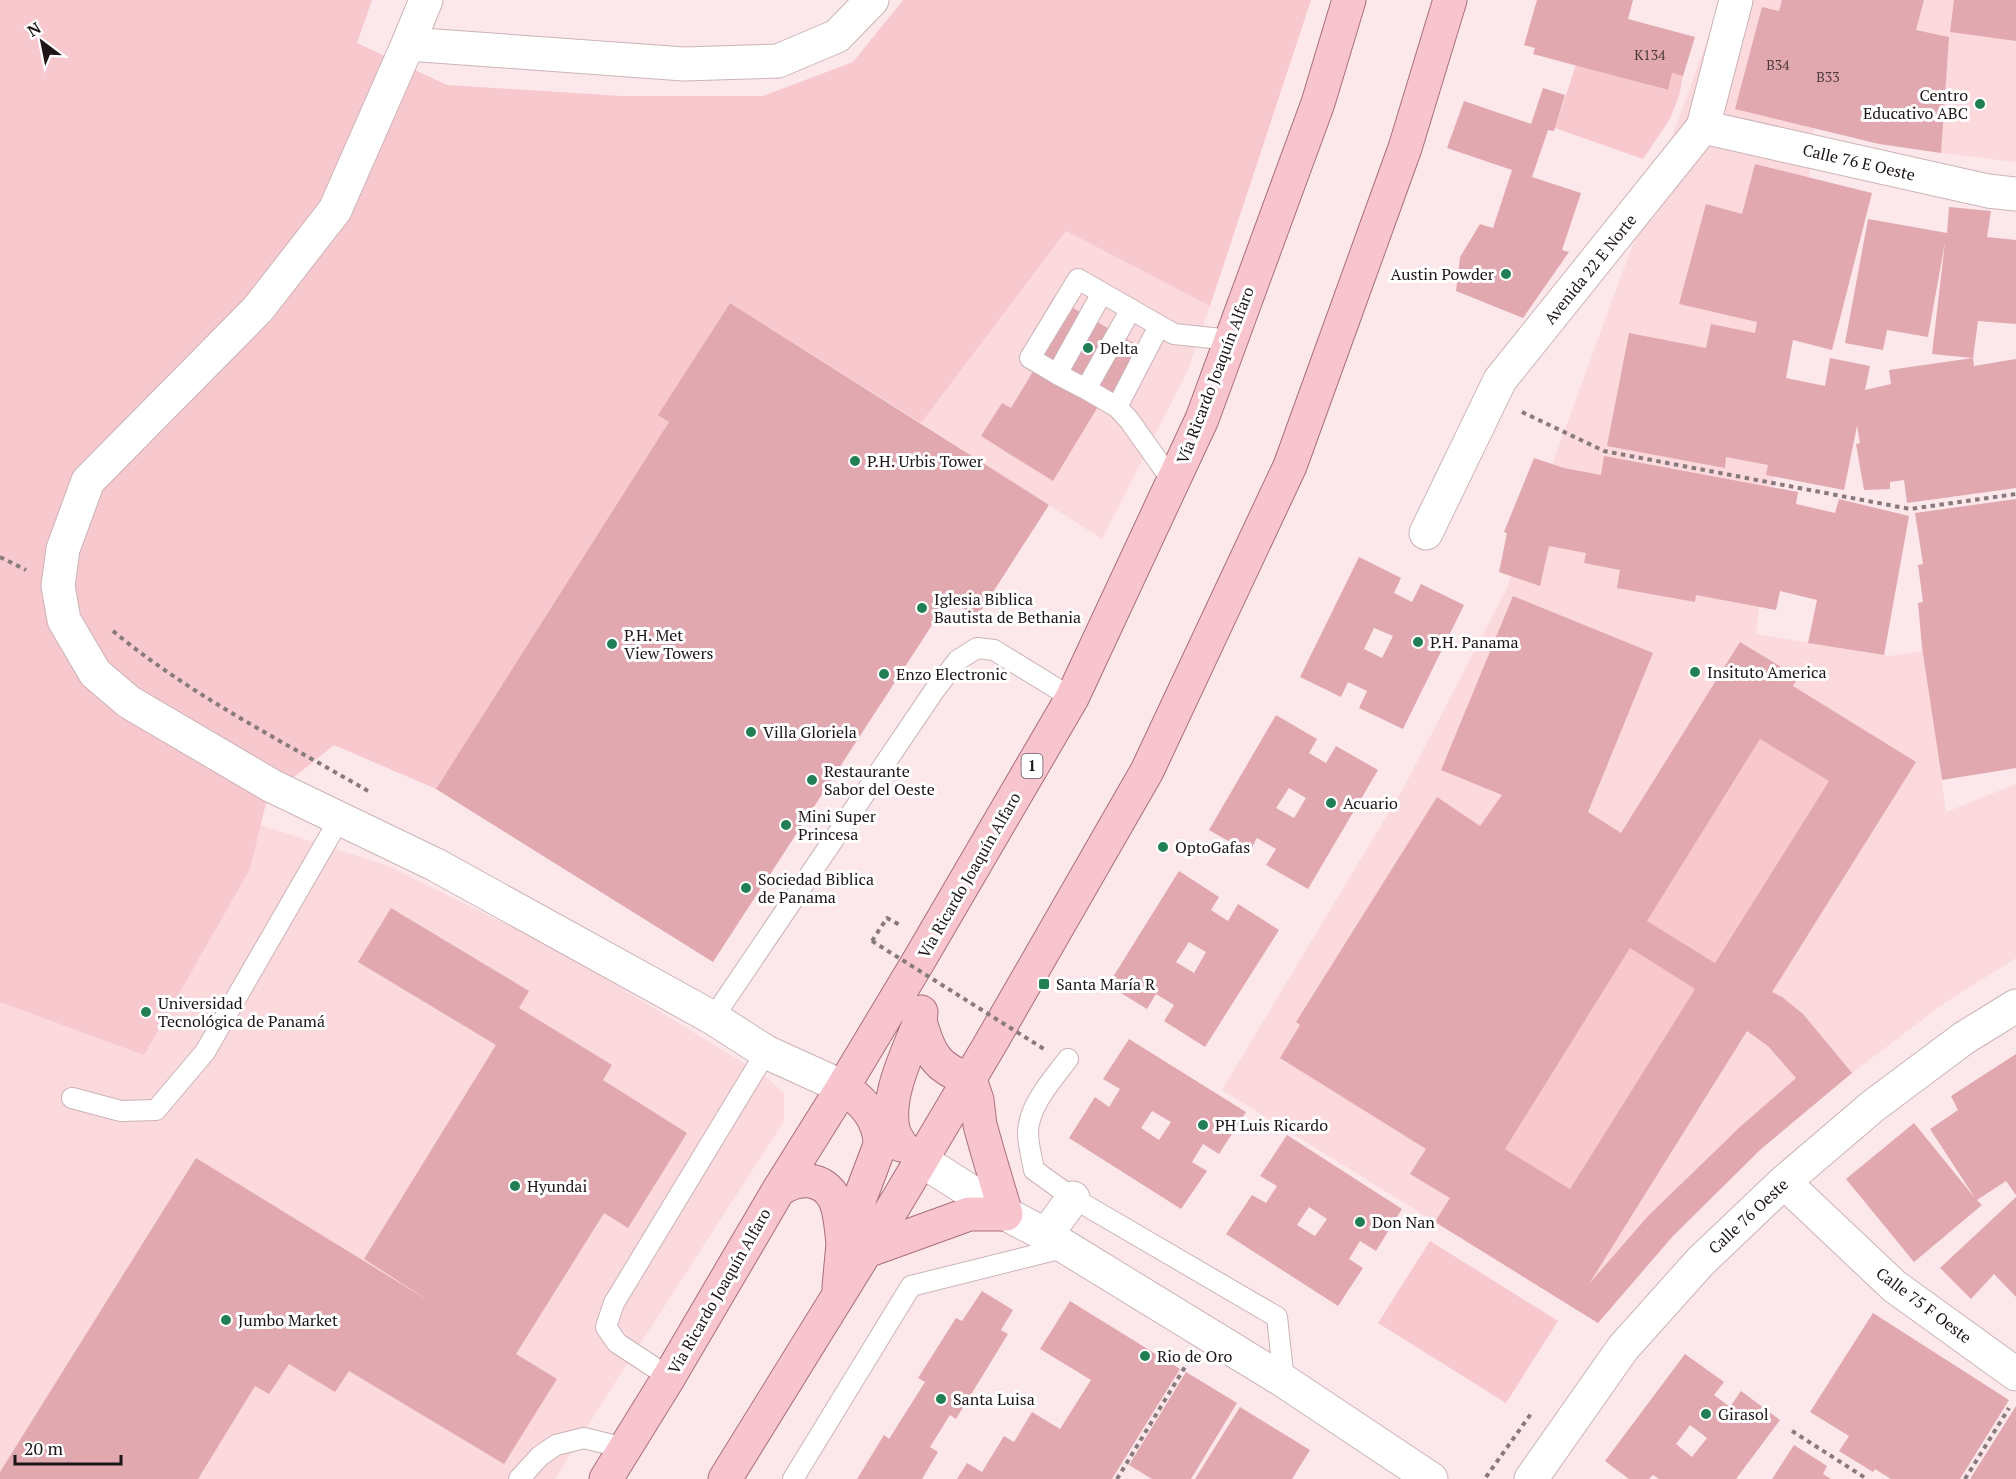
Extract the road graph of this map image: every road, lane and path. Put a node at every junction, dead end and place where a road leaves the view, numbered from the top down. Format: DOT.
graph roads {
  1 [pos="426,0"];
  2 [pos="872,0"];
  3 [pos="1349,0"];
  4 [pos="1450,0"];
  5 [pos="1736,0"];
  6 [pos="408,44"];
  7 [pos="1703,127"];
  8 [pos="2016,194"];
  9 [pos="1102,293"];
  10 [pos="1131,309"];
  11 [pos="1160,326"];
  12 [pos="1231,340"];
  13 [pos="1057,374"];
  14 [pos="1086,389"];
  15 [pos="1492,397"];
  16 [pos="1117,407"];
  17 [pos="1173,482"];
  18 [pos="2016,494"];
  19 [pos="1426,533"];
  20 [pos="105,624"];
  21 [pos="1072,698"];
  22 [pos="373,794"];
  23 [pos="340,818"];
  24 [pos="887,918"];
  25 [pos="918,962"];
  26 [pos="2016,1006"];
  27 [pos="713,1018"];
  28 [pos="920,1021"];
  29 [pos="1044,1049"];
  30 [pos="766,1052"];
  31 [pos="1068,1059"];
  32 [pos="970,1079"];
  33 [pos="843,1087"];
  34 [pos="72,1098"];
  35 [pos="921,1160"];
  36 [pos="1784,1182"];
  37 [pos="778,1191"];
  38 [pos="1073,1198"];
  39 [pos="1006,1214"];
  40 [pos="1057,1241"];
  41 [pos="854,1248"];
  42 [pos="1205,1333"];
  43 [pos="2016,1374"];
  44 [pos="669,1377"];
  45 [pos="1284,1381"];
  46 [pos="1792,1431"];
  47 [pos="625,1448"];
  48 [pos="519,1479"];
  49 [pos="606,1479"];
  50 [pos="725,1479"];
  51 [pos="793,1479"];
  52 [pos="1117,1479"];
  53 [pos="1431,1479"];
  54 [pos="1531,1479"];
  55 [pos="1867,1479"];
  1 -- 6 [label="street"];
  2 -- 6 [label="street"];
  3 -- 12 [label="main road, Vía Ricardo Joaquín Alfaro / 1"];
  4 -- 32 [label="main road"];
  5 -- 7 [label="street, Avenida 22 E Norte"];
  6 -- 23 [label="street"];
  7 -- 8 [label="street, Calle 76 E Oeste"];
  7 -- 15 [label="street, Avenida 22 E Norte"];
  9 -- 10 [label="lane"];
  9 -- 13 [label="lane"];
  9 -- 13 [label="lane"];
  10 -- 11 [label="lane"];
  10 -- 14 [label="lane"];
  11 -- 12 [label="lane"];
  11 -- 16 [label="lane"];
  12 -- 17 [label="main road, Vía Ricardo Joaquín Alfaro / 1"];
  13 -- 14 [label="lane"];
  14 -- 16 [label="lane"];
  15 -- 18 [label="path"];
  15 -- 19 [label="street, Avenida 22 E Norte"];
  16 -- 17 [label="lane"];
  17 -- 21 [label="main road, Vía Ricardo Joaquín Alfaro / 1"];
  20 -- 22 [label="path"];
  21 -- 25 [label="main road, Vía Ricardo Joaquín Alfaro / 1"];
  21 -- 27 [label="lane"];
  23 -- 27 [label="street"];
  23 -- 34 [label="lane"];
  24 -- 29 [label="path, bridge"];
  25 -- 28 [label="main road"];
  25 -- 33 [label="main road, Vía Ricardo Joaquín Alfaro / 1"];
  26 -- 36 [label="street, Calle 76 Oeste"];
  27 -- 30 [label="street"];
  28 -- 32 [label="main road"];
  28 -- 35 [label="main road"];
  30 -- 33 [label="street"];
  30 -- 44 [label="lane"];
  31 -- 38 [label="lane"];
  32 -- 35 [label="main road"];
  32 -- 39 [label="main road"];
  33 -- 37 [label="main road, Vía Ricardo Joaquín Alfaro / 1"];
  33 -- 41 [label="main road"];
  35 -- 39 [label="street"];
  35 -- 41 [label="main road"];
  36 -- 43 [label="street, Calle 75 F Oeste"];
  36 -- 54 [label="street, Calle 76 Oeste"];
  37 -- 41 [label="main road"];
  37 -- 44 [label="main road, Vía Ricardo Joaquín Alfaro / 1"];
  38 -- 40 [label="street"];
  38 -- 45 [label="lane"];
  39 -- 40 [label="street"];
  39 -- 41 [label="main road"];
  40 -- 42 [label="street"];
  40 -- 51 [label="lane"];
  41 -- 50 [label="main road"];
  42 -- 45 [label="street"];
  42 -- 52 [label="path"];
  44 -- 47 [label="main road, Vía Ricardo Joaquín Alfaro / 1"];
  45 -- 53 [label="street"];
  46 -- 55 [label="path"];
  47 -- 48 [label="lane"];
  47 -- 49 [label="main road, Vía Ricardo Joaquín Alfaro / 1"];
}
